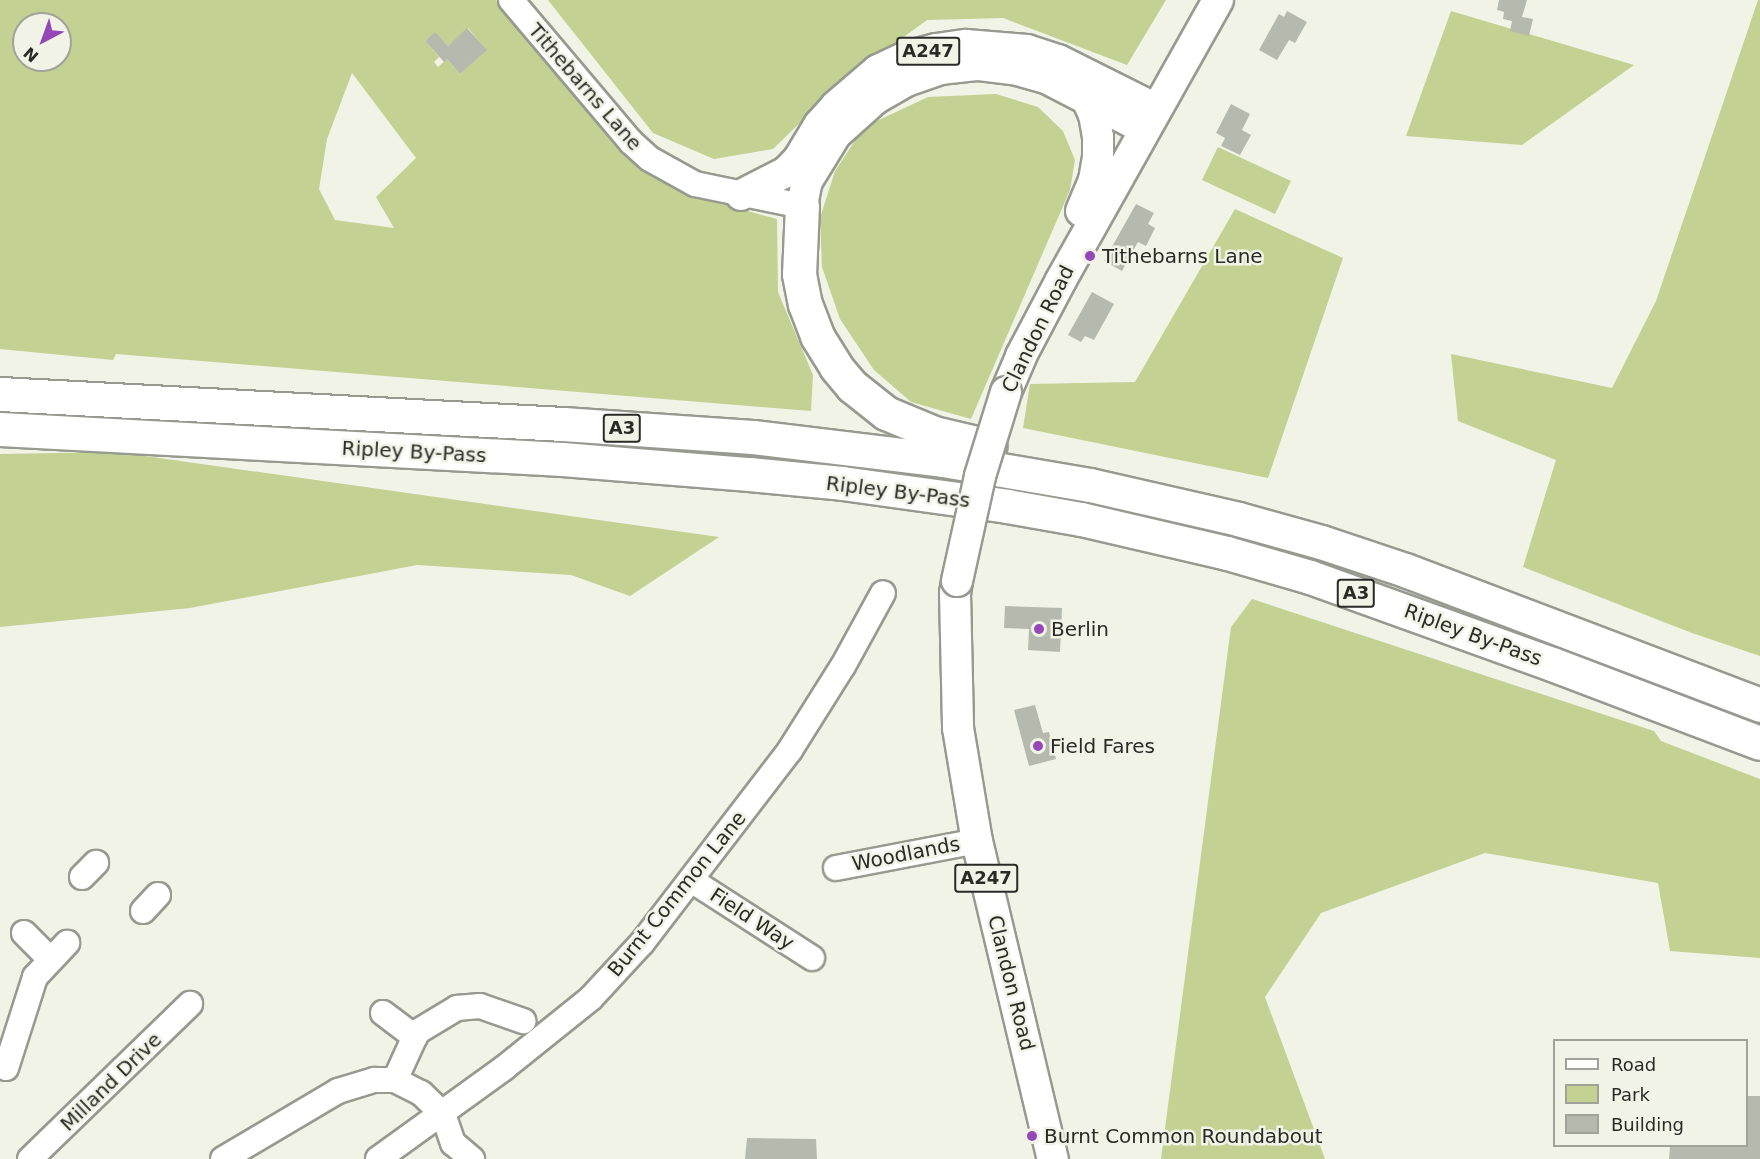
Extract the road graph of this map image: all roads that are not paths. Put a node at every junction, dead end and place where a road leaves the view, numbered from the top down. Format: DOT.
graph roads {
  1 [pos="511,0"];
  2 [pos="1218,0"];
  3 [pos="1086,97"];
  4 [pos="1151,119"];
  5 [pos="741,195"];
  6 [pos="802,206"];
  7 [pos="1061,280"];
  8 [pos="0,394"];
  9 [pos="0,429"];
  10 [pos="1238,519"];
  11 [pos="883,593"];
  12 [pos="1760,705"];
  13 [pos="1760,743"];
  14 [pos="977,841"];
  15 [pos="836,868"];
  16 [pos="691,880"];
  17 [pos="24,933"];
  18 [pos="812,958"];
  19 [pos="190,1004"];
  20 [pos="382,1013"];
  21 [pos="523,1021"];
  22 [pos="8,1028"];
  23 [pos="415,1037"];
  24 [pos="6,1068"];
  25 [pos="395,1080"];
  26 [pos="443,1114"];
  27 [pos="30,1159"];
  28 [pos="223,1159"];
  29 [pos="378,1159"];
  30 [pos="472,1159"];
  31 [pos="1053,1159"];
  1 -- 5 [label="street, Tithebarns Lane"];
  2 -- 4 [label="main road, Clandon Road / A247"];
  3 -- 4 [label="main road, A247"];
  3 -- 6 [label="main road, A247"];
  3 -- 7 [label="main road"];
  4 -- 5 [label="main road, A247"];
  4 -- 7 [label="main road, Clandon Road / A247"];
  5 -- 6 [label="street, Tithebarns Lane"];
  6 -- 10 [label="highway"];
  7 -- 14 [label="main road, Clandon Road / A247, bridge"];
  8 -- 10 [label="highway, Ripley By-Pass / A3"];
  9 -- 13 [label="highway, Ripley By-Pass / A3"];
  10 -- 12 [label="highway, Ripley By-Pass / A3"];
  11 -- 16 [label="street, Burnt Common Lane"];
  14 -- 15 [label="street, Woodlands"];
  14 -- 31 [label="main road, Clandon Road / A247"];
  16 -- 18 [label="street, Field Way"];
  16 -- 26 [label="street, Burnt Common Lane"];
  17 -- 22 [label="street"];
  19 -- 27 [label="street, Milland Drive"];
  20 -- 23 [label="street"];
  21 -- 23 [label="street"];
  22 -- 24 [label="street"];
  23 -- 25 [label="street"];
  25 -- 26 [label="street"];
  25 -- 28 [label="street"];
  26 -- 29 [label="street, Burnt Common Lane"];
  26 -- 30 [label="street"];
}
